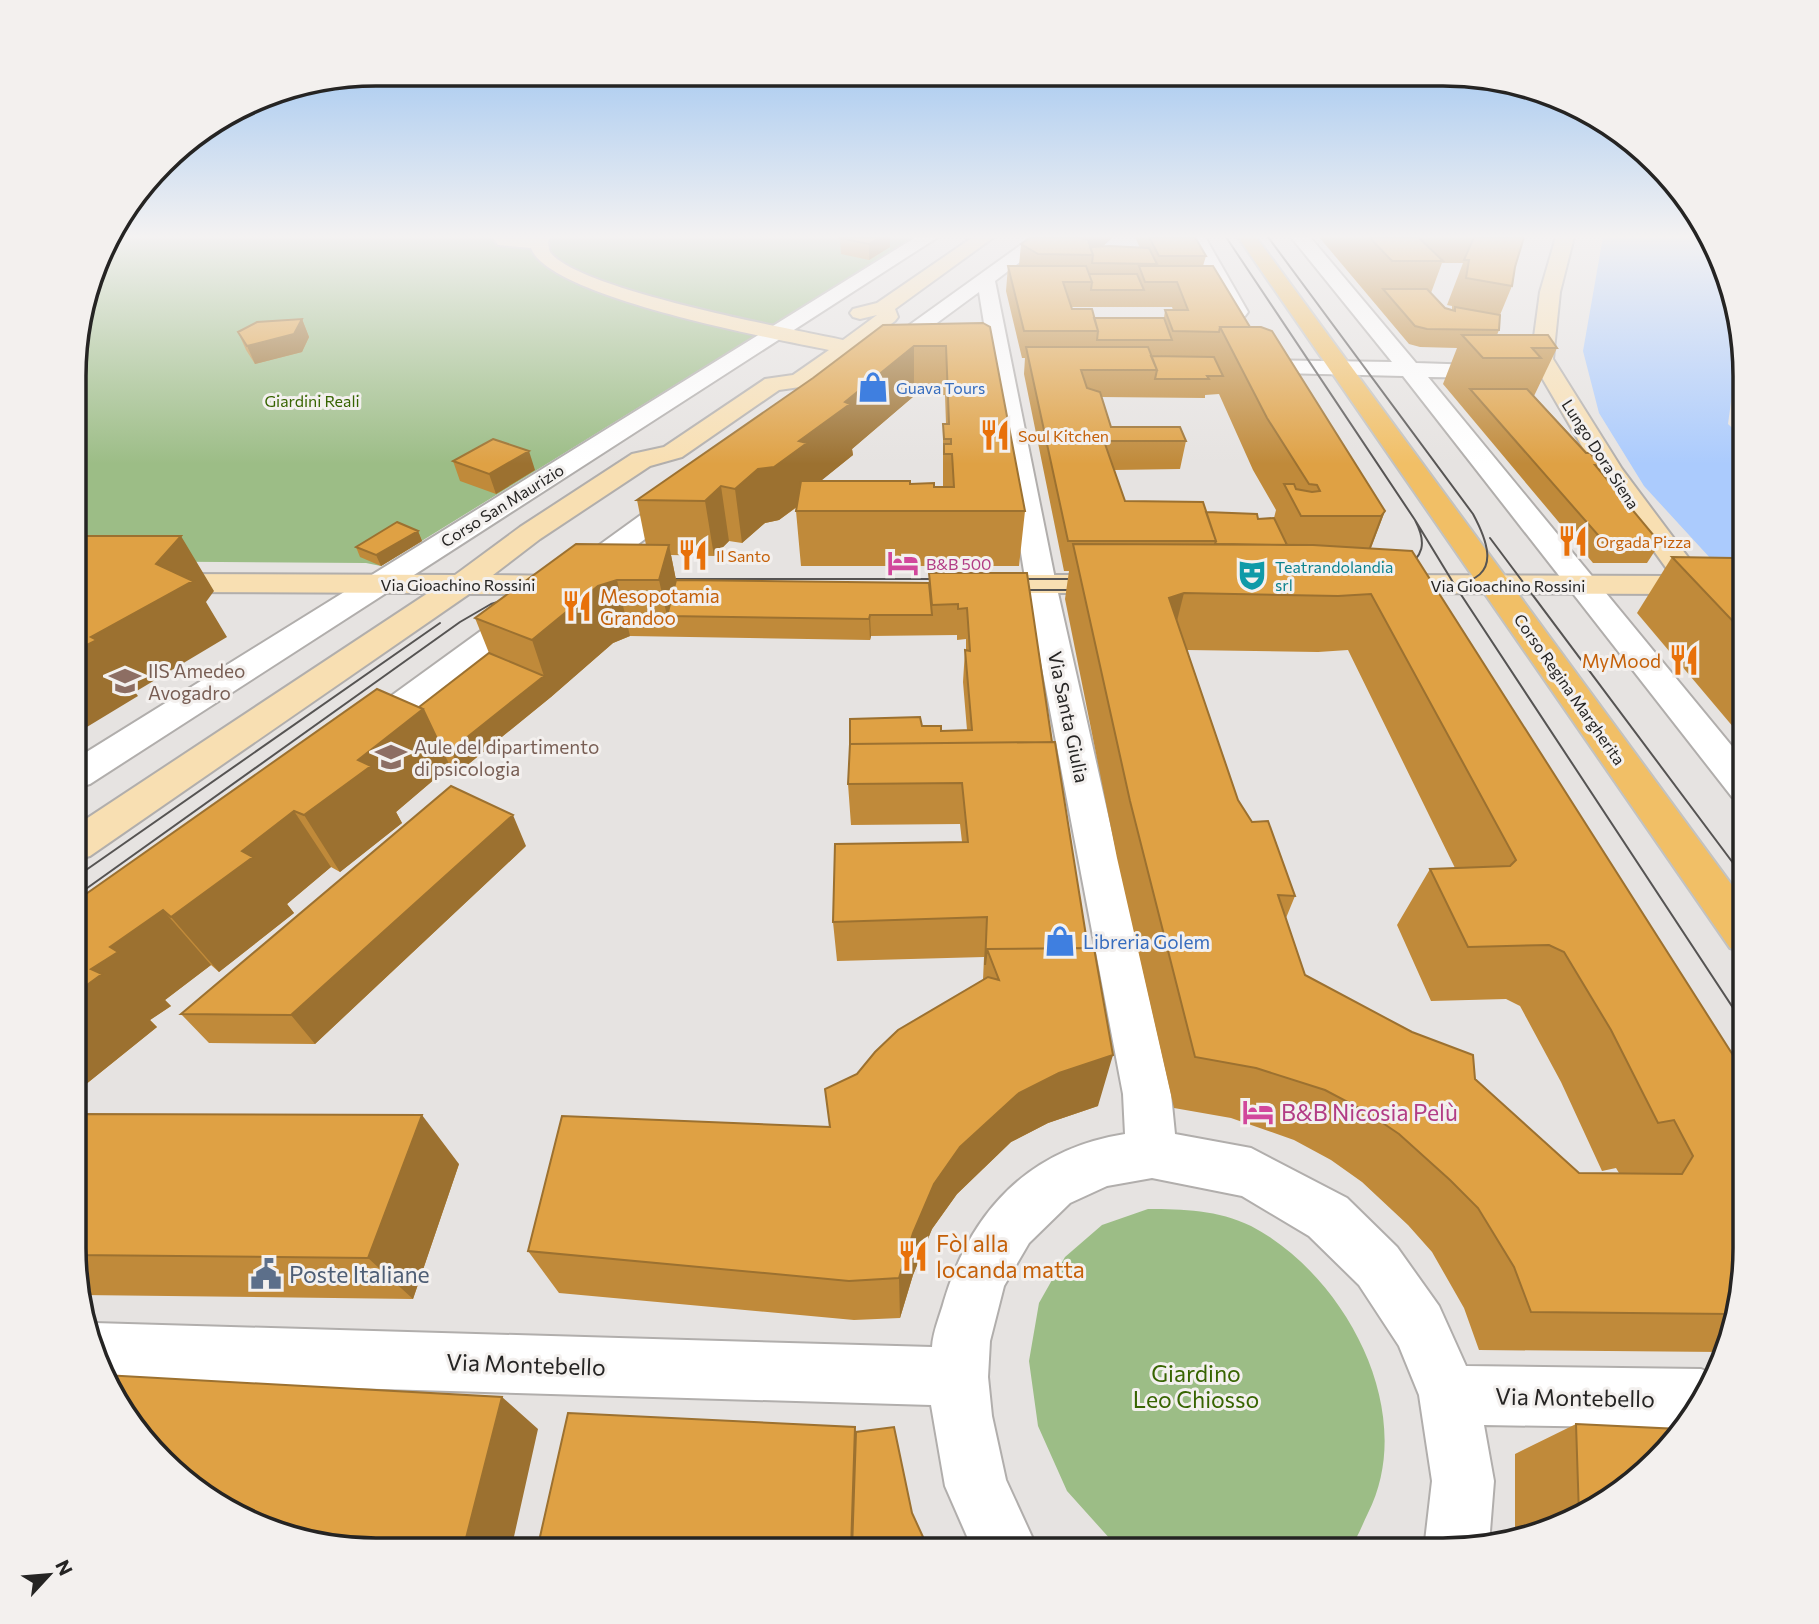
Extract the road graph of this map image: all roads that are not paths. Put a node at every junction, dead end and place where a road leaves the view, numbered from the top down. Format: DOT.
graph roads {
  1 [pos="700,313"];
  2 [pos="806,313"];
  3 [pos="859,313"];
  4 [pos="886,313"];
  5 [pos="943,313"];
  6 [pos="990,313"];
  7 [pos="1239,313"];
  8 [pos="1301,313"];
  9 [pos="1363,313"];
  10 [pos="1549,313"];
  11 [pos="775,332"];
  12 [pos="816,341"];
  13 [pos="1260,347"];
  14 [pos="877,359"];
  15 [pos="1406,365"];
  16 [pos="1545,365"];
  17 [pos="784,367"];
  18 [pos="1216,367"];
  19 [pos="1341,369"];
  20 [pos="1286,392"];
  21 [pos="820,398"];
  22 [pos="701,485"];
  23 [pos="1389,573"];
  24 [pos="132,583"];
  25 [pos="464,583"];
  26 [pos="379,584"];
  27 [pos="946,584"];
  28 [pos="1041,584"];
  29 [pos="1150,584"];
  30 [pos="1357,584"];
  31 [pos="1495,584"];
  32 [pos="564,585"];
  33 [pos="611,585"];
  34 [pos="1581,585"];
  35 [pos="1715,585"];
  36 [pos="1415,618"];
  37 [pos="1723,619"];
  38 [pos="331,758"];
  39 [pos="86,769"];
  40 [pos="1733,772"];
  41 [pos="86,838"];
  42 [pos="1733,919"];
  43 [pos="1152,1154"];
  44 [pos="105,1352"];
  45 [pos="959,1377"];
  46 [pos="1449,1395"];
  47 [pos="1690,1399"];
  48 [pos="1000,1538"];
  49 [pos="1457,1538"];
  1 -- 11 [label="street"];
  2 -- 11 [label="street, Corso San Maurizio"];
  3 -- 12 [label="street"];
  4 -- 14 [label="street"];
  5 -- 14 [label="street"];
  6 -- 28 [label="street, Via Santa Giulia"];
  7 -- 13 [label="street"];
  8 -- 19 [label="main road, Corso Regina Margherita"];
  9 -- 15 [label="street"];
  10 -- 16 [label="street"];
  11 -- 12 [label="street"];
  11 -- 26 [label="street, Corso San Maurizio"];
  12 -- 14 [label="street"];
  12 -- 17 [label="street"];
  13 -- 18 [label="street"];
  13 -- 19 [label="street"];
  13 -- 20 [label="street"];
  14 -- 17 [label="street"];
  14 -- 21 [label="street"];
  15 -- 16 [label="street"];
  15 -- 19 [label="street"];
  15 -- 34 [label="street"];
  16 -- 35 [label="street, Lungo Dora Siena"];
  17 -- 25 [label="street"];
  19 -- 31 [label="main road, Corso Regina Margherita"];
  22 -- 32 [label="street"];
  23 -- 30 [label="street, Via Gioachino Rossini"];
  23 -- 31 [label="street, Via Gioachino Rossini"];
  23 -- 36 [label="street"];
  24 -- 26 [label="street, Via Gioachino Rossini"];
  25 -- 26 [label="street, Via Gioachino Rossini"];
  25 -- 32 [label="street, Via Gioachino Rossini"];
  25 -- 41 [label="street"];
  26 -- 39 [label="street, Corso San Maurizio"];
  27 -- 28 [label="street"];
  28 -- 29 [label="street"];
  28 -- 43 [label="street, Via Santa Giulia"];
  31 -- 34 [label="street, Via Gioachino Rossini"];
  31 -- 42 [label="main road, Corso Regina Margherita"];
  32 -- 33 [label="street, Via Gioachino Rossini"];
  32 -- 38 [label="street"];
  34 -- 35 [label="street, Via Gioachino Rossini"];
  34 -- 40 [label="street"];
  35 -- 37 [label="street, Lungo Dora Siena"];
  43 -- 45 [label="street"];
  43 -- 46 [label="street"];
  44 -- 45 [label="street, Via Montebello"];
  45 -- 48 [label="street"];
  46 -- 47 [label="street, Via Montebello"];
  46 -- 49 [label="street"];
}
